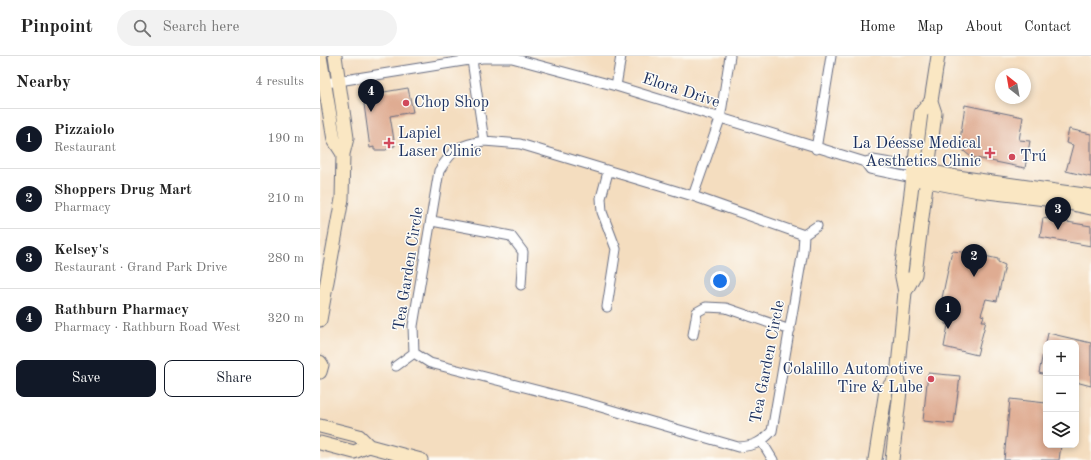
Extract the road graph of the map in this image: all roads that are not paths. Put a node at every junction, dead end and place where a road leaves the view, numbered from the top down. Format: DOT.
graph roads {
  1 [pos="320,56"];
  2 [pos="335,56"];
  3 [pos="621,56"];
  4 [pos="730,56"];
  5 [pos="831,56"];
  6 [pos="938,56"];
  7 [pos="512,57"];
  8 [pos="472,60"];
  9 [pos="339,81"];
  10 [pos="322,83"];
  11 [pos="616,86"];
  12 [pos="931,101"];
  13 [pos="720,119"];
  14 [pos="484,141"];
  15 [pos="816,149"];
  16 [pos="930,150"];
  17 [pos="343,154"];
  18 [pos="608,172"];
  19 [pos="913,173"];
  20 [pos="927,176"];
  21 [pos="991,181"];
  22 [pos="693,196"];
  23 [pos="1091,196"];
  24 [pos="1091,208"];
  25 [pos="432,221"];
  26 [pos="817,226"];
  27 [pos="804,235"];
  28 [pos="521,285"];
  29 [pos="906,292"];
  30 [pos="607,307"];
  31 [pos="320,320"];
  32 [pos="790,330"];
  33 [pos="693,334"];
  34 [pos="414,353"];
  35 [pos="320,362"];
  36 [pos="396,366"];
  37 [pos="320,372"];
  38 [pos="897,377"];
  39 [pos="320,426"];
  40 [pos="762,442"];
  41 [pos="320,443"];
  42 [pos="369,446"];
  43 [pos="421,460"];
  44 [pos="773,460"];
  45 [pos="875,460"];
  46 [pos="892,460"];
  1 -- 10 [label="main road"];
  2 -- 9 [label="main road"];
  3 -- 11 [label="street"];
  4 -- 13 [label="street"];
  5 -- 15 [label="street"];
  6 -- 12 [label="main road"];
  7 -- 8 [label="street, Elora Drive"];
  7 -- 11 [label="street, Elora Drive"];
  8 -- 9 [label="street, Elora Drive"];
  8 -- 14 [label="street"];
  9 -- 10 [label="street, Elora Drive"];
  9 -- 17 [label="main road"];
  10 -- 17 [label="main road"];
  11 -- 13 [label="street, Elora Drive"];
  12 -- 16 [label="main road"];
  12 -- 19 [label="main road"];
  13 -- 15 [label="street, Elora Drive"];
  13 -- 22 [label="street"];
  14 -- 18 [label="street, Tea Garden Circle"];
  14 -- 25 [label="street, Tea Garden Circle"];
  15 -- 19 [label="street, Elora Drive"];
  16 -- 20 [label="main road"];
  16 -- 21 [label="main road"];
  17 -- 31 [label="main road"];
  18 -- 22 [label="street, Tea Garden Circle"];
  18 -- 30 [label="street"];
  19 -- 20 [label="main road"];
  19 -- 29 [label="main road"];
  20 -- 21 [label="main road"];
  20 -- 24 [label="main road"];
  20 -- 29 [label="main road"];
  21 -- 23 [label="main road"];
  22 -- 27 [label="street, Tea Garden Circle"];
  25 -- 28 [label="street"];
  25 -- 34 [label="street, Tea Garden Circle"];
  26 -- 27 [label="street"];
  27 -- 32 [label="street, Tea Garden Circle"];
  29 -- 38 [label="main road"];
  32 -- 33 [label="street"];
  32 -- 40 [label="street, Tea Garden Circle"];
  34 -- 36 [label="street"];
  34 -- 40 [label="street, Tea Garden Circle"];
  35 -- 37 [label="main road"];
  38 -- 45 [label="main road"];
  38 -- 46 [label="main road"];
  39 -- 42 [label="main road"];
  40 -- 44 [label="street"];
  41 -- 42 [label="main road"];
  42 -- 43 [label="main road"];
}
